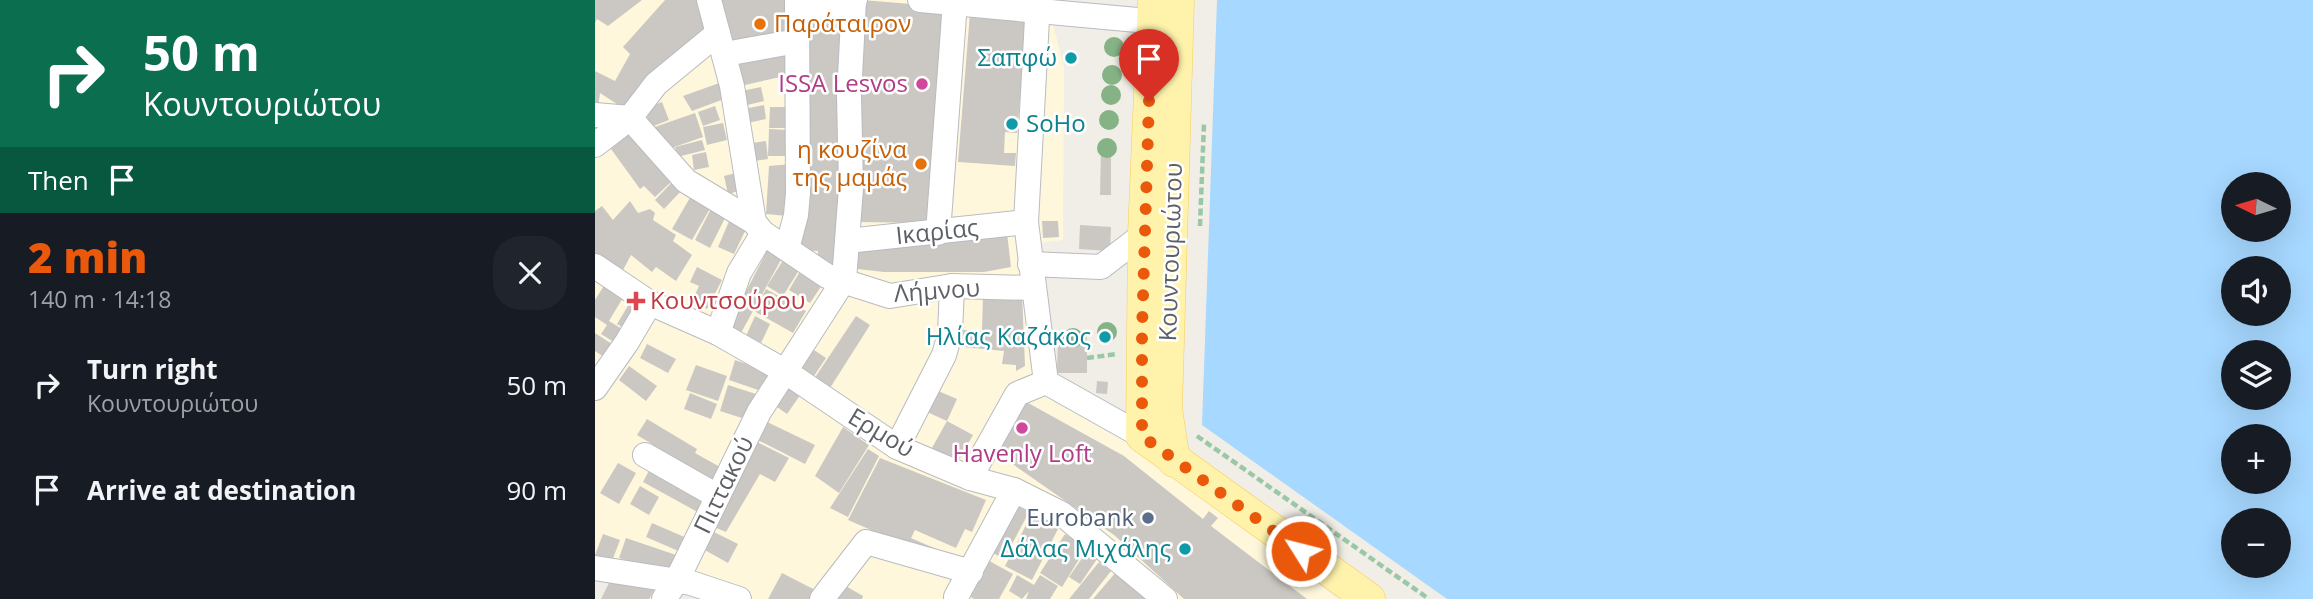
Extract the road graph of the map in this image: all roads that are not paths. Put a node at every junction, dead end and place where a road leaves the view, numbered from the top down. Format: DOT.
graph roads {
  1 [pos="709,0"];
  2 [pos="920,0"];
  3 [pos="854,1"];
  4 [pos="955,2"];
  5 [pos="797,4"];
  6 [pos="1038,5"];
  7 [pos="1166,11"];
  8 [pos="797,41"];
  9 [pos="722,44"];
  10 [pos="595,115"];
  11 [pos="630,118"];
  12 [pos="595,145"];
  13 [pos="1026,222"];
  14 [pos="758,227"];
  15 [pos="938,233"];
  16 [pos="1144,234"];
  17 [pos="847,242"];
  18 [pos="787,249"];
  19 [pos="595,266"];
  20 [pos="1032,276"];
  21 [pos="844,281"];
  22 [pos="952,286"];
  23 [pos="650,303"];
  24 [pos="718,333"];
  25 [pos="786,372"];
  26 [pos="1046,382"];
  27 [pos="595,388"];
  28 [pos="1142,436"];
  29 [pos="897,447"];
  30 [pos="645,455"];
  31 [pos="1174,461"];
  32 [pos="970,478"];
  33 [pos="1014,491"];
  34 [pos="716,496"];
  35 [pos="595,568"];
  36 [pos="971,572"];
  37 [pos="670,591"];
  38 [pos="955,597"];
  39 [pos="739,599"];
  40 [pos="822,599"];
  41 [pos="1165,599"];
  42 [pos="1369,599"];
  1 -- 9 [label="street"];
  2 -- 4 [label="street"];
  3 -- 5 [label="street"];
  3 -- 17 [label="street"];
  4 -- 6 [label="street"];
  4 -- 15 [label="street"];
  5 -- 8 [label="street"];
  6 -- 7 [label="street"];
  6 -- 13 [label="street"];
  7 -- 16 [label="main road, Κουντουριώτου"];
  7 -- 31 [label="main road, Κουντουριώτου"];
  8 -- 9 [label="street"];
  8 -- 18 [label="street"];
  9 -- 11 [label="street"];
  9 -- 14 [label="street"];
  10 -- 11 [label="street"];
  11 -- 12 [label="street"];
  11 -- 14 [label="street, Λήμνου"];
  13 -- 15 [label="street, Ικαρίας"];
  13 -- 20 [label="street"];
  14 -- 18 [label="street, Λήμνου"];
  14 -- 24 [label="street"];
  15 -- 17 [label="street, Ικαρίας"];
  16 -- 20 [label="street, Λήμνου"];
  16 -- 28 [label="main road, Κουντουριώτου"];
  17 -- 21 [label="street"];
  18 -- 21 [label="street, Λήμνου"];
  19 -- 23 [label="street, Ερμού"];
  20 -- 22 [label="street, Λήμνου"];
  20 -- 26 [label="street"];
  21 -- 22 [label="street, Λήμνου"];
  21 -- 25 [label="street, Πιττακού"];
  22 -- 29 [label="street"];
  23 -- 24 [label="street, Ερμού"];
  23 -- 27 [label="street"];
  24 -- 25 [label="street, Ερμού"];
  25 -- 29 [label="street, Ερμού"];
  25 -- 34 [label="street, Πιττακού"];
  26 -- 28 [label="street"];
  26 -- 32 [label="street"];
  28 -- 31 [label="main road"];
  29 -- 32 [label="street, Ερμού"];
  30 -- 34 [label="street"];
  31 -- 42 [label="main road"];
  32 -- 33 [label="street, Ερμού"];
  33 -- 36 [label="street"];
  33 -- 41 [label="street, Ερμού"];
  34 -- 37 [label="street, Πιττακού"];
  35 -- 37 [label="street"];
  36 -- 38 [label="street"];
  36 -- 40 [label="street"];
  37 -- 39 [label="street"];
}
